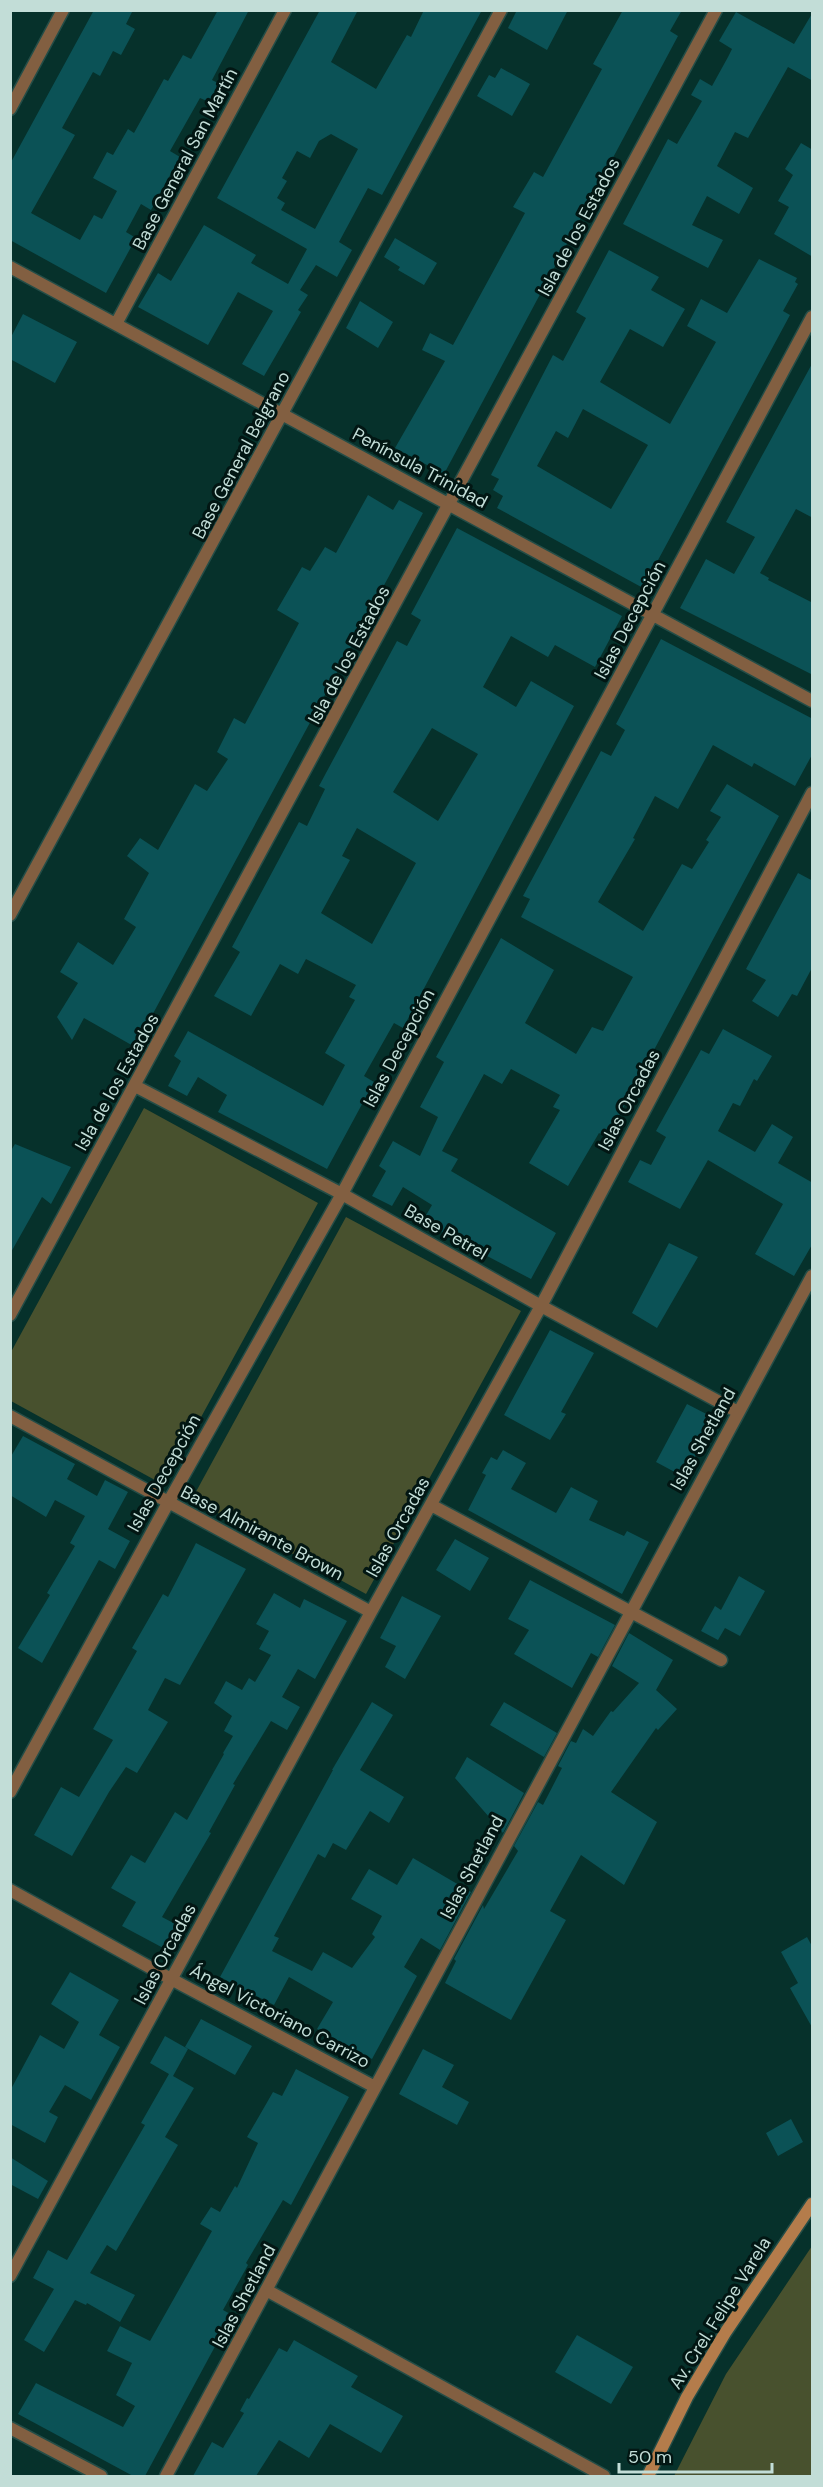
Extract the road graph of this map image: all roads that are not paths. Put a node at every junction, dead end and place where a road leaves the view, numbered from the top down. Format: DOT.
graph roads {
  1 [pos="63,10"];
  2 [pos="285,10"];
  3 [pos="501,10"];
  4 [pos="716,10"];
  5 [pos="10,109"];
  6 [pos="10,267"];
  7 [pos="813,317"];
  8 [pos="116,324"];
  9 [pos="282,415"];
  10 [pos="451,504"];
  11 [pos="653,615"];
  12 [pos="813,700"];
  13 [pos="813,793"];
  14 [pos="10,915"];
  15 [pos="135,1086"];
  16 [pos="342,1194"];
  17 [pos="813,1276"];
  18 [pos="809,1291"];
  19 [pos="541,1306"];
  20 [pos="10,1314"];
  21 [pos="738,1412"];
  22 [pos="10,1416"];
  23 [pos="168,1503"];
  24 [pos="431,1505"];
  25 [pos="631,1610"];
  26 [pos="371,1612"];
  27 [pos="721,1659"];
  28 [pos="10,1792"];
  29 [pos="10,1890"];
  30 [pos="171,1979"];
  31 [pos="375,2087"];
  32 [pos="813,2204"];
  33 [pos="10,2276"];
  34 [pos="267,2290"];
  35 [pos="10,2428"];
  36 [pos="101,2476"];
  37 [pos="166,2476"];
  38 [pos="604,2476"];
  39 [pos="648,2476"];
  1 -- 5 [label="street"];
  2 -- 8 [label="street, Base General San Martín"];
  3 -- 9 [label="street, Base General Belgrano"];
  4 -- 10 [label="street, Isla de los Estados"];
  6 -- 8 [label="street, Península Trinidad"];
  7 -- 11 [label="street, Islas Decepción"];
  8 -- 9 [label="street, Península Trinidad"];
  9 -- 10 [label="street, Península Trinidad"];
  9 -- 14 [label="street, Base General Belgrano"];
  10 -- 11 [label="street, Península Trinidad"];
  10 -- 15 [label="street, Isla de los Estados"];
  11 -- 12 [label="street, Península Trinidad"];
  11 -- 16 [label="street, Islas Decepción"];
  13 -- 19 [label="street, Islas Orcadas"];
  15 -- 16 [label="street, Base Petrel"];
  15 -- 20 [label="street, Isla de los Estados"];
  16 -- 19 [label="street, Base Petrel"];
  16 -- 23 [label="street, Islas Decepción"];
  17 -- 18 [label="street, Islas Shetland"];
  18 -- 21 [label="street, Islas Shetland"];
  19 -- 21 [label="street, Base Petrel"];
  19 -- 24 [label="street, Islas Orcadas"];
  21 -- 25 [label="street, Islas Shetland"];
  22 -- 23 [label="street, Base Almirante Brown"];
  23 -- 26 [label="street, Base Almirante Brown"];
  23 -- 28 [label="street, Islas Decepción"];
  24 -- 25 [label="street"];
  24 -- 26 [label="street, Islas Orcadas"];
  25 -- 27 [label="street"];
  25 -- 31 [label="street, Islas Shetland"];
  26 -- 30 [label="street, Islas Orcadas"];
  29 -- 30 [label="street, Ángel Victoriano Carrizo"];
  30 -- 31 [label="street, Ángel Victoriano Carrizo"];
  30 -- 33 [label="street, Islas Orcadas"];
  31 -- 34 [label="street, Islas Shetland"];
  32 -- 39 [label="main road, Av. Crel. Felipe Varela"];
  34 -- 37 [label="street, Islas Shetland"];
  34 -- 38 [label="street"];
  35 -- 36 [label="street"];
}
